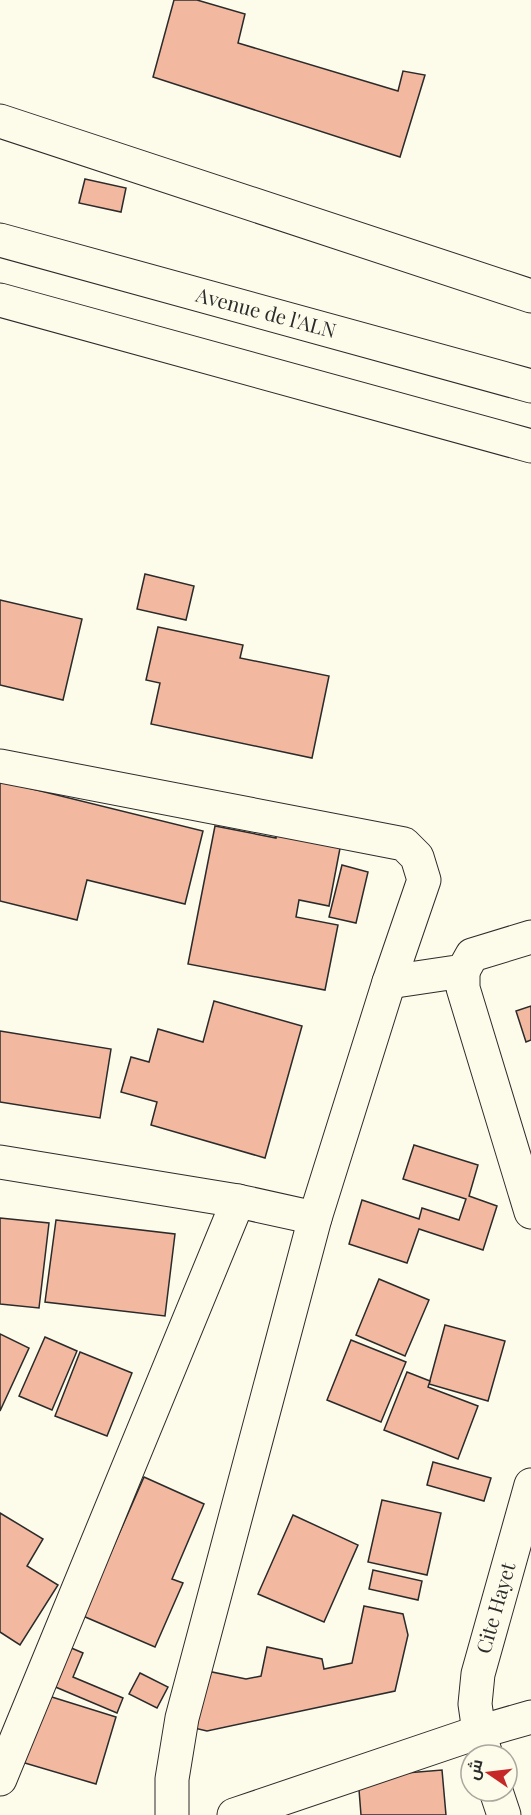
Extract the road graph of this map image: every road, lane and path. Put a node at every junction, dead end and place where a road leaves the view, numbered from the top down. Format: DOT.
graph roads {
  1 [pos="0,121"];
  2 [pos="0,240"];
  3 [pos="531,296"];
  4 [pos="0,300"];
  5 [pos="531,386"];
  6 [pos="531,446"];
  7 [pos="0,766"];
  8 [pos="531,937"];
  9 [pos="463,971"];
  10 [pos="389,982"];
  11 [pos="0,1162"];
  12 [pos="238,1201"];
  13 [pos="531,1213"];
  14 [pos="315,1218"];
  15 [pos="531,1485"];
  16 [pos="531,1717"];
  17 [pos="482,1743"];
  18 [pos="459,1750"];
  19 [pos="0,1779"];
  20 [pos="172,1815"];
  21 [pos="234,1815"];
  1 -- 3 [label="street"];
  2 -- 5 [label="street, Avenue de l'ALN"];
  4 -- 6 [label="street"];
  7 -- 10 [label="street"];
  8 -- 9 [label="street"];
  9 -- 10 [label="street"];
  9 -- 13 [label="street"];
  10 -- 14 [label="street"];
  11 -- 12 [label="street"];
  12 -- 14 [label="street"];
  12 -- 19 [label="street"];
  14 -- 20 [label="street"];
  15 -- 17 [label="street, Cite Hayet"];
  16 -- 17 [label="street"];
  18 -- 21 [label="street"];
}
